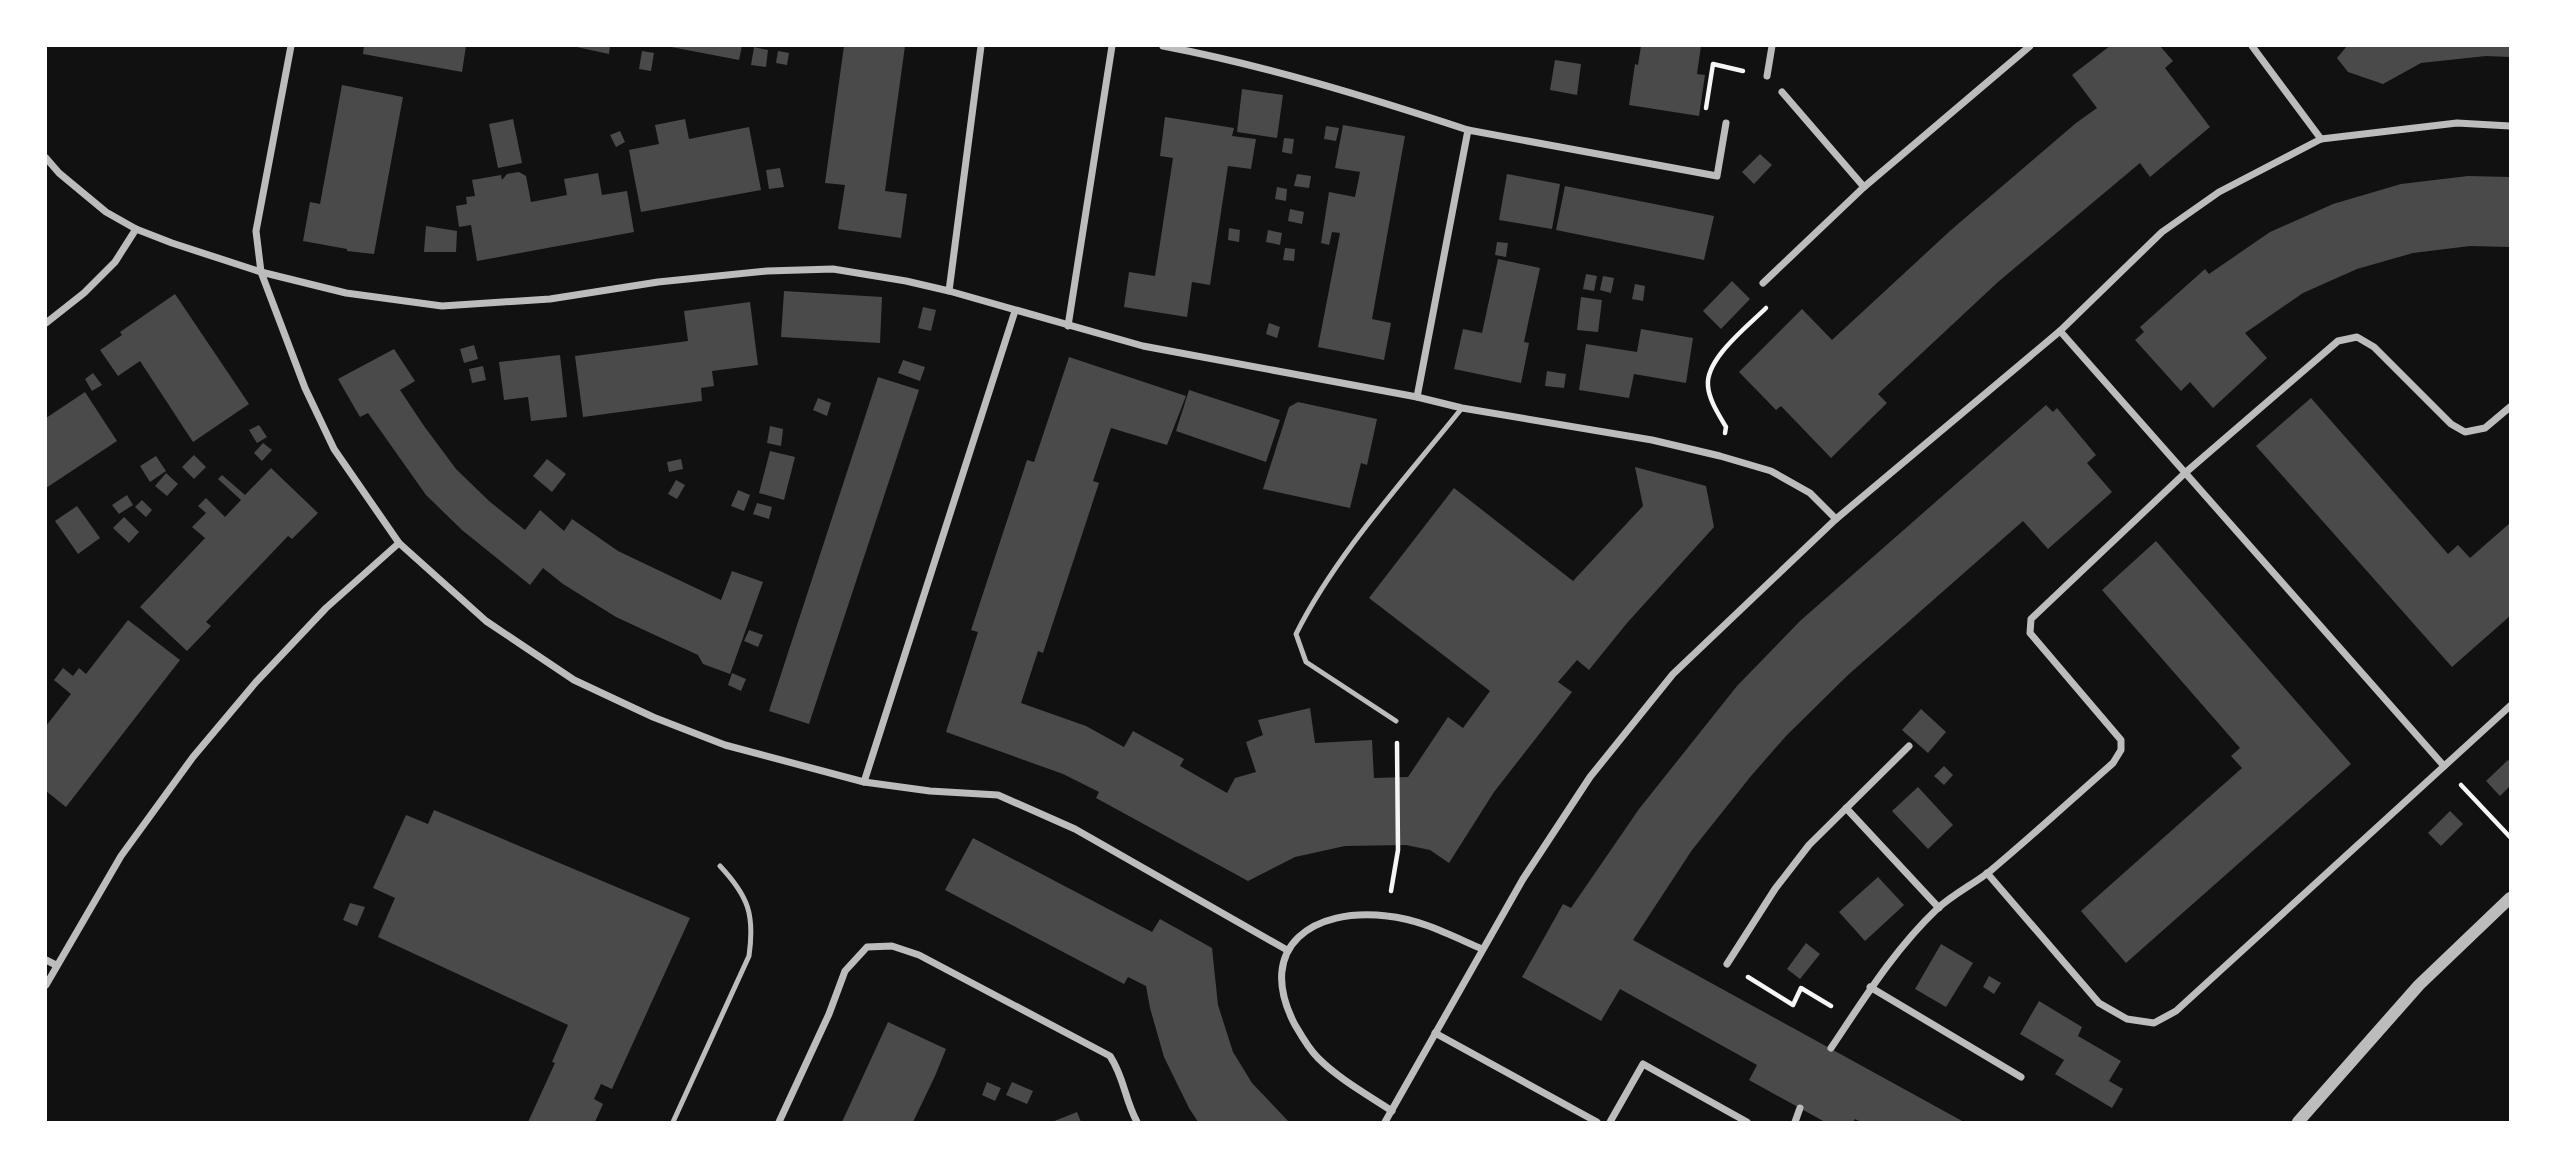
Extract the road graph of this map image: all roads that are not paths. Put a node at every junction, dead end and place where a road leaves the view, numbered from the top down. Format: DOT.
graph roads {
  1 [pos="291,46"];
  2 [pos="981,46"];
  3 [pos="1112,46"];
  4 [pos="1163,46"];
  5 [pos="1772,46"];
  6 [pos="2030,46"];
  7 [pos="2252,46"];
  8 [pos="1767,76"];
  9 [pos="1782,92"];
  10 [pos="1726,123"];
  11 [pos="2511,126"];
  12 [pos="1468,130"];
  13 [pos="2321,139"];
  14 [pos="46,158"];
  15 [pos="1864,187"];
  16 [pos="136,229"];
  17 [pos="261,272"];
  18 [pos="1763,283"];
  19 [pos="949,291"];
  20 [pos="1015,311"];
  21 [pos="46,323"];
  22 [pos="1068,326"];
  23 [pos="2060,331"];
  24 [pos="1417,397"];
  25 [pos="2511,407"];
  26 [pos="1462,408"];
  27 [pos="2185,473"];
  28 [pos="1836,519"];
  29 [pos="399,543"];
  30 [pos="2511,706"];
  31 [pos="1396,721"];
  32 [pos="1909,746"];
  33 [pos="2444,766"];
  34 [pos="864,782"];
  35 [pos="1846,808"];
  36 [pos="720,866"];
  37 [pos="1987,873"];
  38 [pos="2511,898"];
  39 [pos="1938,908"];
  40 [pos="1482,949"];
  41 [pos="1287,950"];
  42 [pos="46,960"];
  43 [pos="1727,964"];
  44 [pos="56,965"];
  45 [pos="46,985"];
  46 [pos="1870,987"];
  47 [pos="1435,1033"];
  48 [pos="1831,1048"];
  49 [pos="2021,1077"];
  50 [pos="1800,1108"];
  51 [pos="1392,1111"];
  52 [pos="673,1122"];
  53 [pos="779,1122"];
  54 [pos="1137,1122"];
  55 [pos="1385,1122"];
  56 [pos="1597,1122"];
  57 [pos="1610,1122"];
  58 [pos="1747,1122"];
  59 [pos="1795,1122"];
  60 [pos="2298,1122"];
  1 -- 17 [label="street"];
  2 -- 19 [label="street"];
  3 -- 22 [label="street"];
  4 -- 12 [label="street"];
  5 -- 8 [label="street"];
  6 -- 15 [label="street"];
  7 -- 13 [label="street"];
  9 -- 15 [label="street"];
  10 -- 12 [label="street"];
  11 -- 13 [label="street"];
  12 -- 24 [label="street"];
  13 -- 23 [label="street"];
  14 -- 16 [label="street"];
  15 -- 18 [label="street"];
  16 -- 17 [label="street"];
  16 -- 21 [label="street"];
  17 -- 19 [label="street"];
  17 -- 29 [label="street"];
  19 -- 20 [label="street"];
  20 -- 22 [label="street"];
  20 -- 34 [label="street"];
  22 -- 24 [label="street"];
  23 -- 27 [label="street"];
  23 -- 28 [label="street"];
  24 -- 26 [label="street"];
  25 -- 27 [label="street"];
  26 -- 28 [label="street"];
  26 -- 31 [label="lane"];
  27 -- 33 [label="street"];
  27 -- 37 [label="street"];
  28 -- 40 [label="street"];
  29 -- 34 [label="street"];
  29 -- 44 [label="street"];
  30 -- 33 [label="street"];
  32 -- 35 [label="street"];
  33 -- 37 [label="street"];
  34 -- 41 [label="street"];
  35 -- 39 [label="street"];
  35 -- 43 [label="street"];
  36 -- 52 [label="lane"];
  37 -- 39 [label="street"];
  38 -- 60 [label="street"];
  39 -- 46 [label="street"];
  40 -- 41 [label="street"];
  40 -- 47 [label="street"];
  41 -- 51 [label="street"];
  42 -- 44 [label="street"];
  44 -- 45 [label="street"];
  46 -- 48 [label="street"];
  46 -- 49 [label="street"];
  47 -- 51 [label="street"];
  47 -- 56 [label="street"];
  50 -- 59 [label="street"];
  51 -- 55 [label="street"];
  53 -- 54 [label="street"];
  57 -- 58 [label="street"];
}
